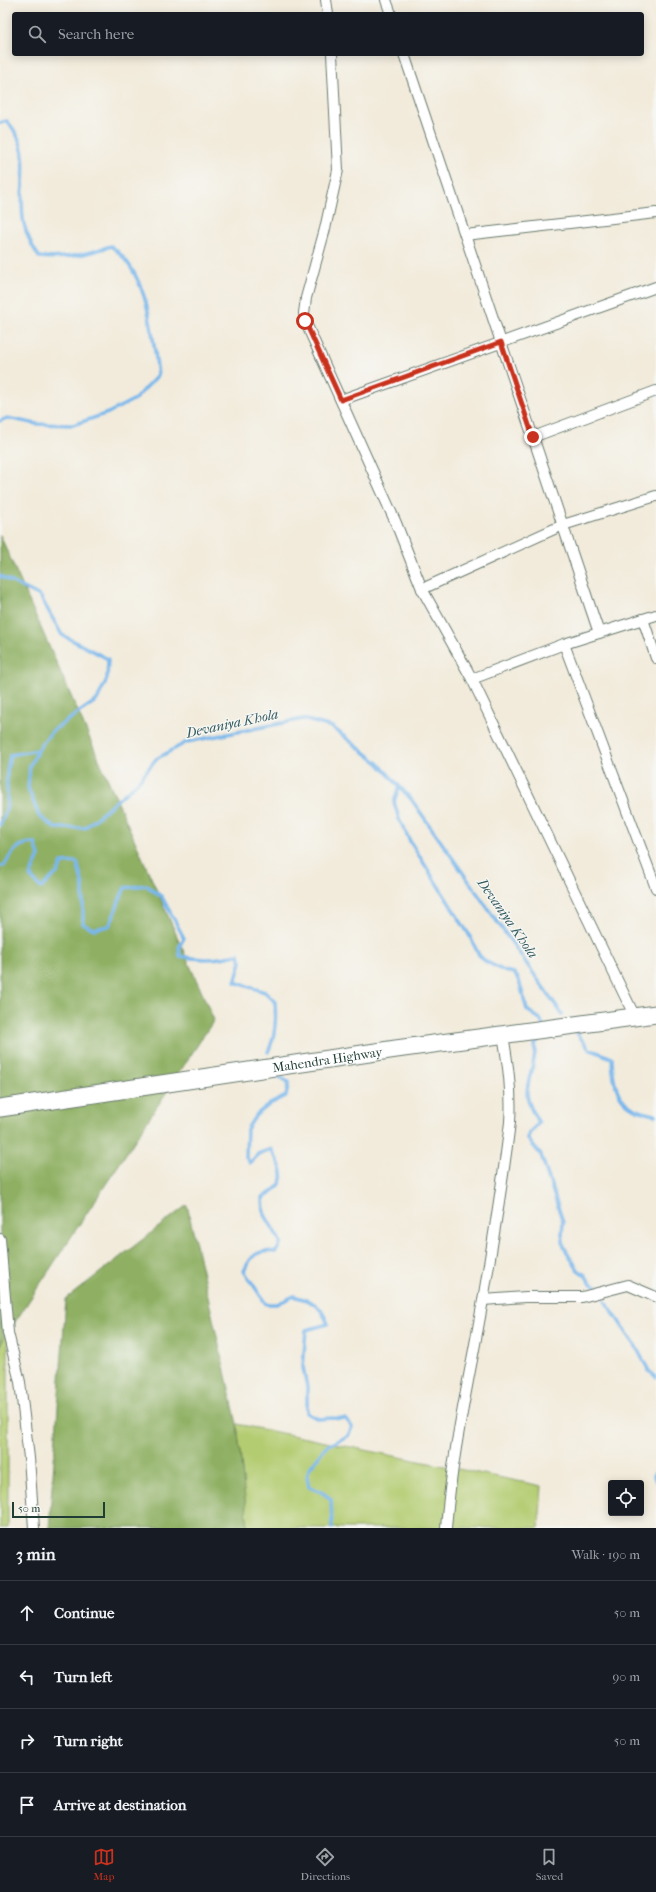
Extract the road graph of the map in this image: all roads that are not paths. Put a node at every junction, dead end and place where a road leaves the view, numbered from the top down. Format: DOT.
graph roads {
  1 [pos="326,0"];
  2 [pos="386,0"];
  3 [pos="328,12"];
  4 [pos="390,12"];
  5 [pos="332,56"];
  6 [pos="405,56"];
  7 [pos="656,214"];
  8 [pos="465,235"];
  9 [pos="656,288"];
  10 [pos="501,342"];
  11 [pos="656,391"];
  12 [pos="341,400"];
  13 [pos="533,437"];
  14 [pos="656,496"];
  15 [pos="563,525"];
  16 [pos="422,589"];
  17 [pos="656,615"];
  18 [pos="643,619"];
  19 [pos="599,633"];
  20 [pos="564,644"];
  21 [pos="656,658"];
  22 [pos="472,679"];
  23 [pos="656,888"];
  24 [pos="656,1014"];
  25 [pos="635,1017"];
  26 [pos="503,1034"];
  27 [pos="0,1108"];
  28 [pos="0,1239"];
  29 [pos="656,1297"];
  30 [pos="483,1300"];
  31 [pos="34,1528"];
  32 [pos="446,1528"];
  1 -- 3 [label="street"];
  2 -- 4 [label="street"];
  5 -- 12 [label="street"];
  6 -- 8 [label="street"];
  7 -- 8 [label="street"];
  8 -- 10 [label="street"];
  9 -- 10 [label="street"];
  10 -- 12 [label="street"];
  10 -- 13 [label="street"];
  11 -- 13 [label="street"];
  12 -- 16 [label="street"];
  13 -- 15 [label="street"];
  14 -- 15 [label="street"];
  15 -- 16 [label="street"];
  15 -- 19 [label="street"];
  16 -- 22 [label="street"];
  17 -- 18 [label="street"];
  18 -- 19 [label="street"];
  18 -- 21 [label="street"];
  19 -- 20 [label="street"];
  20 -- 22 [label="street"];
  20 -- 23 [label="street"];
  22 -- 25 [label="street"];
  24 -- 25 [label="highway, Mahendra Highway"];
  25 -- 26 [label="highway, Mahendra Highway"];
  26 -- 27 [label="highway, Mahendra Highway"];
  26 -- 30 [label="street"];
  28 -- 31 [label="street"];
  29 -- 30 [label="street"];
  30 -- 32 [label="street"];
}
